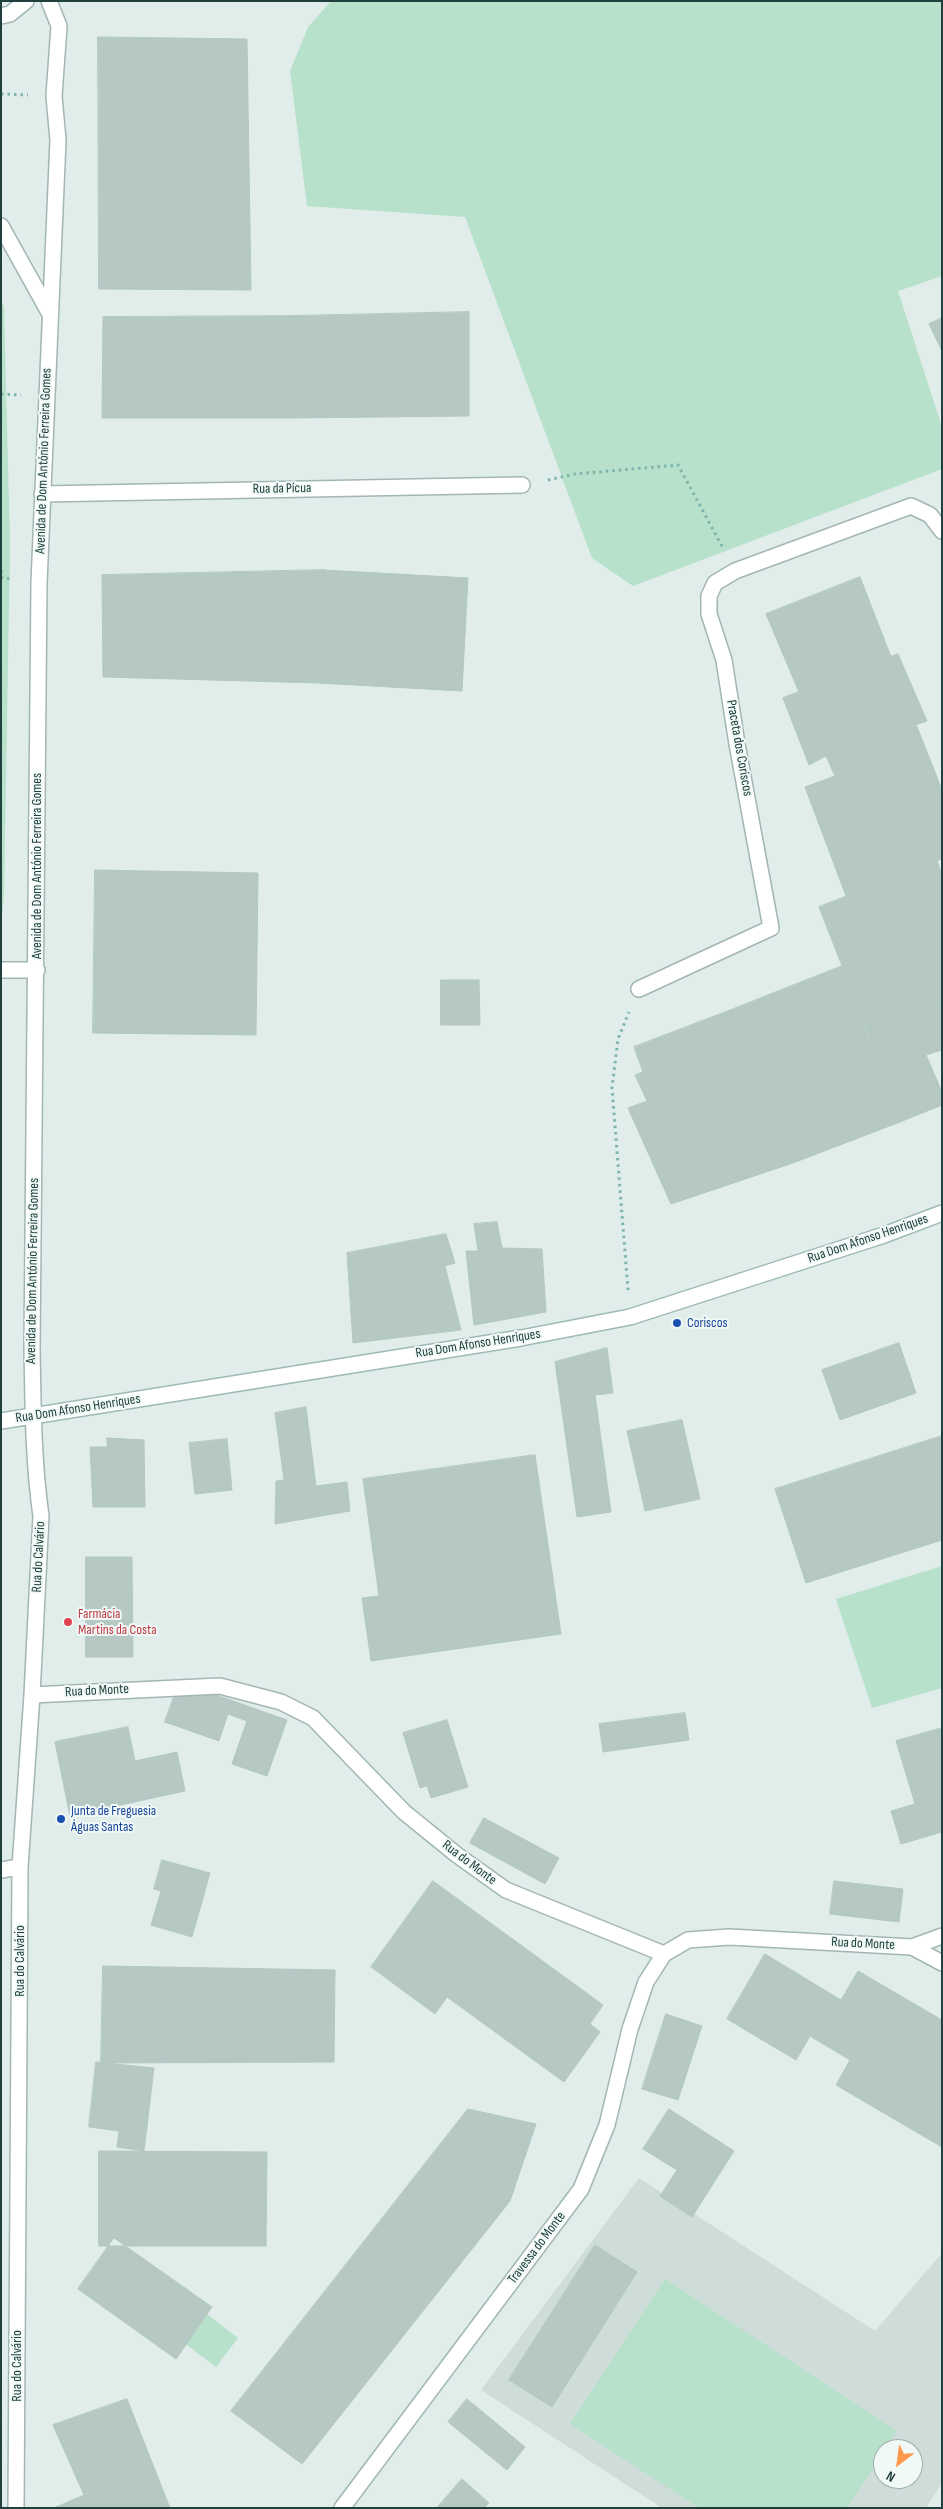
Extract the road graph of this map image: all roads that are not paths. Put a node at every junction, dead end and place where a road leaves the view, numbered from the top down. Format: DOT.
graph roads {
  1 [pos="26,1"];
  2 [pos="49,1"];
  3 [pos="1,16"];
  4 [pos="1,226"];
  5 [pos="51,316"];
  6 [pos="522,485"];
  7 [pos="42,494"];
  8 [pos="942,531"];
  9 [pos="1,970"];
  10 [pos="37,970"];
  11 [pos="639,989"];
  12 [pos="942,1213"];
  13 [pos="33,1416"];
  14 [pos="1,1421"];
  15 [pos="32,1695"];
  16 [pos="20,1867"];
  17 [pos="1,1870"];
  18 [pos="942,1936"];
  19 [pos="912,1947"];
  20 [pos="664,1954"];
  21 [pos="942,1963"];
  22 [pos="16,2508"];
  23 [pos="342,2508"];
  1 -- 3 [label="street"];
  2 -- 5 [label="street, Avenida de Dom António Ferreira Gomes"];
  4 -- 5 [label="street"];
  5 -- 7 [label="street, Avenida de Dom António Ferreira Gomes"];
  6 -- 7 [label="street, Rua da Pícua"];
  7 -- 10 [label="street, Avenida de Dom António Ferreira Gomes"];
  8 -- 11 [label="street, Praceta dos Coriscos"];
  9 -- 10 [label="street"];
  10 -- 13 [label="street, Avenida de Dom António Ferreira Gomes"];
  12 -- 13 [label="street, Rua Dom Afonso Henriques"];
  13 -- 14 [label="street, Rua Dom Afonso Henriques"];
  13 -- 15 [label="street, Rua do Calvário"];
  15 -- 16 [label="street, Rua do Calvário"];
  15 -- 20 [label="street, Rua do Monte"];
  16 -- 17 [label="street"];
  16 -- 22 [label="street, Rua do Calvário"];
  18 -- 19 [label="street, Rua do Monte"];
  19 -- 20 [label="street, Rua do Monte"];
  19 -- 21 [label="street"];
  20 -- 23 [label="street, Travessa do Monte"];
}
